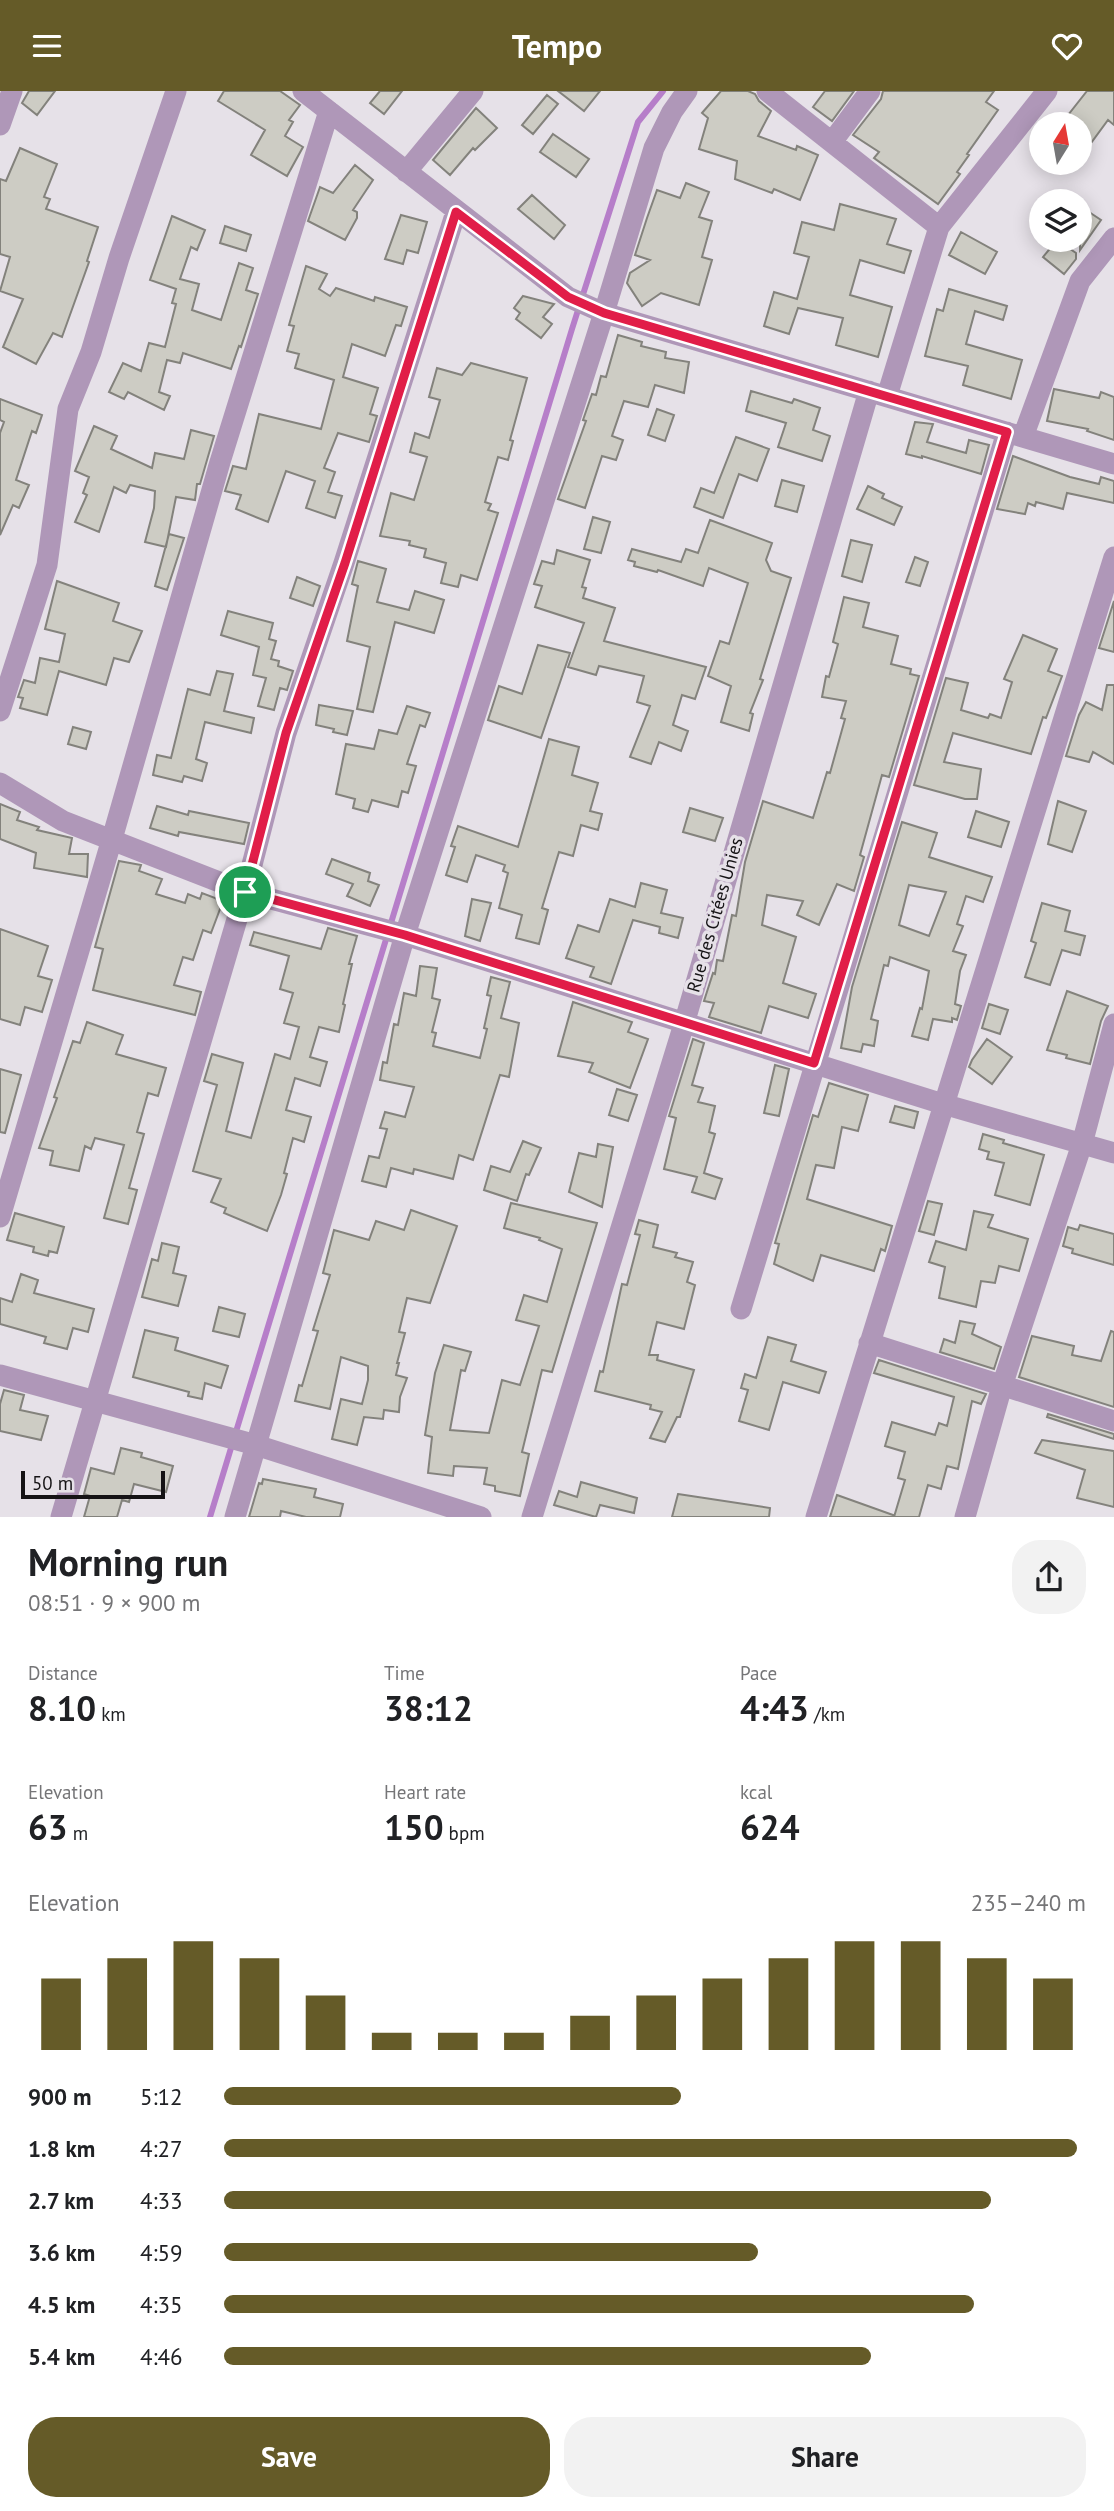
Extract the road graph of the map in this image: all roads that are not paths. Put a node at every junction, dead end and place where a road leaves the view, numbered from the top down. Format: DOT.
graph roads {
  1 [pos="12,91"];
  2 [pos="176,91"];
  3 [pos="303,91"];
  4 [pos="473,91"];
  5 [pos="687,91"];
  6 [pos="767,91"];
  7 [pos="870,91"];
  8 [pos="1047,91"];
  9 [pos="329,111"];
  10 [pos="0,125"];
  11 [pos="832,142"];
  12 [pos="406,172"];
  13 [pos="456,212"];
  14 [pos="939,227"];
  15 [pos="1114,238"];
  16 [pos="596,310"];
  17 [pos="878,393"];
  18 [pos="1015,434"];
  19 [pos="1114,464"];
  20 [pos="1114,557"];
  21 [pos="0,711"];
  22 [pos="0,783"];
  23 [pos="112,839"];
  24 [pos="245,892"];
  25 [pos="392,932"];
  26 [pos="684,1024"];
  27 [pos="1114,1024"];
  28 [pos="814,1063"];
  29 [pos="943,1104"];
  30 [pos="1082,1144"];
  31 [pos="1114,1153"];
  32 [pos="0,1217"];
  33 [pos="741,1309"];
  34 [pos="869,1343"];
  35 [pos="0,1375"];
  36 [pos="1002,1386"];
  37 [pos="95,1403"];
  38 [pos="1114,1421"];
  39 [pos="250,1444"];
  40 [pos="61,1517"];
  41 [pos="234,1517"];
  42 [pos="481,1517"];
  43 [pos="532,1517"];
  44 [pos="816,1517"];
  45 [pos="965,1517"];
  1 -- 10 [label="street"];
  2 -- 21 [label="street"];
  3 -- 9 [label="street"];
  4 -- 12 [label="street"];
  5 -- 16 [label="street"];
  6 -- 11 [label="street"];
  7 -- 11 [label="street"];
  8 -- 14 [label="street, Rue des Citées Unies"];
  9 -- 12 [label="street"];
  9 -- 23 [label="street"];
  11 -- 14 [label="street"];
  12 -- 13 [label="street"];
  13 -- 16 [label="street"];
  13 -- 24 [label="street"];
  14 -- 17 [label="street, Rue des Citées Unies"];
  15 -- 18 [label="street"];
  16 -- 17 [label="street"];
  16 -- 25 [label="street"];
  17 -- 18 [label="street"];
  17 -- 26 [label="street, Rue des Citées Unies"];
  18 -- 19 [label="street"];
  18 -- 28 [label="street"];
  20 -- 29 [label="street"];
  22 -- 23 [label="street"];
  23 -- 24 [label="street"];
  23 -- 32 [label="street"];
  24 -- 25 [label="street"];
  24 -- 37 [label="street"];
  25 -- 26 [label="street"];
  25 -- 39 [label="street"];
  26 -- 28 [label="street"];
  26 -- 43 [label="street, Rue des Citées Unies"];
  27 -- 30 [label="street"];
  28 -- 29 [label="street"];
  28 -- 33 [label="street"];
  29 -- 30 [label="street"];
  29 -- 34 [label="street"];
  30 -- 31 [label="street"];
  30 -- 36 [label="street"];
  34 -- 36 [label="street"];
  34 -- 44 [label="street"];
  35 -- 37 [label="street"];
  36 -- 38 [label="street"];
  36 -- 45 [label="street"];
  37 -- 39 [label="street"];
  37 -- 40 [label="street"];
  39 -- 41 [label="street"];
  39 -- 42 [label="street"];
}
